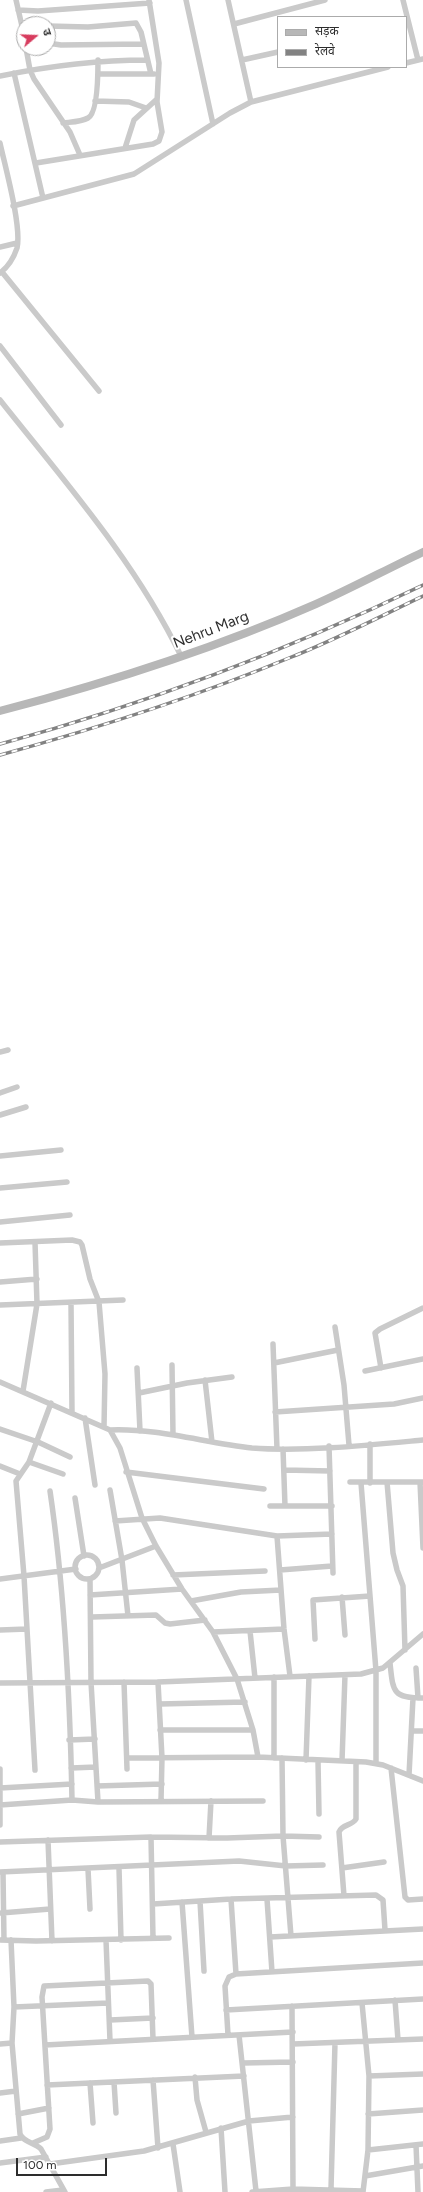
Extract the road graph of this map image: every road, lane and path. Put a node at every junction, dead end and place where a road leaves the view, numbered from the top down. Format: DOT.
graph roads {
  1 [pos="16,0"];
  2 [pos="186,0"];
  3 [pos="228,0"];
  4 [pos="325,0"];
  5 [pos="403,0"];
  6 [pos="149,1"];
  7 [pos="18,10"];
  8 [pos="20,16"];
  9 [pos="406,16"];
  10 [pos="407,20"];
  11 [pos="234,24"];
  12 [pos="56,26"];
  13 [pos="56,44"];
  14 [pos="143,44"];
  15 [pos="277,52"];
  16 [pos="27,56"];
  17 [pos="420,59"];
  18 [pos="98,60"];
  19 [pos="147,60"];
  20 [pos="242,60"];
  21 [pos="407,63"];
  22 [pos="384,68"];
  23 [pos="30,70"];
  24 [pos="14,73"];
  25 [pos="98,74"];
  26 [pos="152,74"];
  27 [pos="159,74"];
  28 [pos="0,76"];
  29 [pos="157,99"];
  30 [pos="95,101"];
  31 [pos="251,102"];
  32 [pos="146,108"];
  33 [pos="63,123"];
  34 [pos="213,124"];
  35 [pos="0,143"];
  36 [pos="125,148"];
  37 [pos="80,155"];
  38 [pos="36,163"];
  39 [pos="2,165"];
  40 [pos="43,198"];
  41 [pos="13,206"];
  42 [pos="17,243"];
  43 [pos="0,247"];
  44 [pos="1,273"];
  45 [pos="0,346"];
  46 [pos="99,391"];
  47 [pos="0,400"];
  48 [pos="61,425"];
  49 [pos="423,552"];
  50 [pos="181,656"];
  51 [pos="0,711"];
  52 [pos="8,1050"];
  53 [pos="0,1052"];
  54 [pos="17,1087"];
  55 [pos="0,1093"];
  56 [pos="26,1107"];
  57 [pos="0,1115"];
  58 [pos="61,1150"];
  59 [pos="0,1156"];
  60 [pos="67,1182"];
  61 [pos="0,1188"];
  62 [pos="70,1215"];
  63 [pos="0,1222"];
  64 [pos="35,1242"];
  65 [pos="0,1243"];
  66 [pos="37,1279"];
  67 [pos="0,1282"];
  68 [pos="123,1300"];
  69 [pos="99,1302"];
  70 [pos="71,1303"];
  71 [pos="37,1304"];
  72 [pos="0,1305"];
  73 [pos="422,1311"];
  74 [pos="335,1328"];
  75 [pos="273,1344"];
  76 [pos="338,1350"];
  77 [pos="423,1359"];
  78 [pos="274,1363"];
  79 [pos="172,1365"];
  80 [pos="137,1368"];
  81 [pos="381,1368"];
  82 [pos="365,1371"];
  83 [pos="232,1377"];
  84 [pos="205,1380"];
  85 [pos="0,1382"];
  86 [pos="172,1387"];
  87 [pos="24,1391"];
  88 [pos="139,1393"];
  89 [pos="423,1398"];
  90 [pos="51,1403"];
  91 [pos="347,1408"];
  92 [pos="72,1412"];
  93 [pos="275,1412"];
  94 [pos="85,1418"];
  95 [pos="104,1427"];
  96 [pos="0,1429"];
  97 [pos="110,1430"];
  98 [pos="140,1431"];
  99 [pos="173,1435"];
  100 [pos="423,1440"];
  101 [pos="38,1442"];
  102 [pos="212,1442"];
  103 [pos="370,1444"];
  104 [pos="349,1445"];
  105 [pos="329,1446"];
  106 [pos="280,1449"];
  107 [pos="70,1457"];
  108 [pos="29,1462"];
  109 [pos="0,1466"];
  110 [pos="284,1470"];
  111 [pos="330,1471"];
  112 [pos="126,1472"];
  113 [pos="20,1474"];
  114 [pos="64,1474"];
  115 [pos="350,1482"];
  116 [pos="387,1482"];
  117 [pos="421,1482"];
  118 [pos="361,1483"];
  119 [pos="370,1483"];
  120 [pos="95,1485"];
  121 [pos="264,1489"];
  122 [pos="110,1490"];
  123 [pos="50,1491"];
  124 [pos="75,1498"];
  125 [pos="270,1506"];
  126 [pos="285,1506"];
  127 [pos="332,1506"];
  128 [pos="142,1518"];
  129 [pos="115,1521"];
  130 [pos="332,1534"];
  131 [pos="277,1536"];
  132 [pos="156,1546"];
  133 [pos="423,1548"];
  134 [pos="84,1556"];
  135 [pos="122,1560"];
  136 [pos="99,1568"];
  137 [pos="76,1569"];
  138 [pos="280,1570"];
  139 [pos="60,1572"];
  140 [pos="265,1572"];
  141 [pos="173,1575"];
  142 [pos="24,1576"];
  143 [pos="0,1579"];
  144 [pos="90,1579"];
  145 [pos="182,1589"];
  146 [pos="281,1590"];
  147 [pos="125,1593"];
  148 [pos="90,1594"];
  149 [pos="370,1596"];
  150 [pos="342,1597"];
  151 [pos="191,1601"];
  152 [pos="128,1616"];
  153 [pos="92,1617"];
  154 [pos="205,1620"];
  155 [pos="27,1629"];
  156 [pos="284,1629"];
  157 [pos="0,1630"];
  158 [pos="250,1631"];
  159 [pos="213,1632"];
  160 [pos="423,1634"];
  161 [pos="345,1635"];
  162 [pos="315,1639"];
  163 [pos="405,1650"];
  164 [pos="390,1663"];
  165 [pos="416,1668"];
  166 [pos="376,1671"];
  167 [pos="346,1675"];
  168 [pos="290,1676"];
  169 [pos="309,1676"];
  170 [pos="274,1677"];
  171 [pos="255,1678"];
  172 [pos="237,1679"];
  173 [pos="66,1682"];
  174 [pos="91,1682"];
  175 [pos="124,1682"];
  176 [pos="158,1682"];
  177 [pos="0,1683"];
  178 [pos="30,1683"];
  179 [pos="418,1698"];
  180 [pos="245,1702"];
  181 [pos="160,1704"];
  182 [pos="160,1730"];
  183 [pos="253,1730"];
  184 [pos="412,1731"];
  185 [pos="423,1731"];
  186 [pos="95,1739"];
  187 [pos="69,1740"];
  188 [pos="258,1757"];
  189 [pos="127,1758"];
  190 [pos="162,1758"];
  191 [pos="274,1758"];
  192 [pos="282,1758"];
  193 [pos="306,1760"];
  194 [pos="318,1761"];
  195 [pos="342,1761"];
  196 [pos="356,1762"];
  197 [pos="376,1763"];
  198 [pos="96,1767"];
  199 [pos="71,1768"];
  200 [pos="391,1768"];
  201 [pos="0,1769"];
  202 [pos="127,1769"];
  203 [pos="35,1770"];
  204 [pos="409,1775"];
  205 [pos="423,1781"];
  206 [pos="72,1784"];
  207 [pos="162,1784"];
  208 [pos="97,1786"];
  209 [pos="0,1788"];
  210 [pos="72,1800"];
  211 [pos="161,1801"];
  212 [pos="211,1801"];
  213 [pos="263,1801"];
  214 [pos="98,1802"];
  215 [pos="0,1805"];
  216 [pos="319,1814"];
  217 [pos="0,1825"];
  218 [pos="283,1836"];
  219 [pos="151,1837"];
  220 [pos="319,1837"];
  221 [pos="209,1838"];
  222 [pos="48,1840"];
  223 [pos="0,1842"];
  224 [pos="384,1862"];
  225 [pos="323,1865"];
  226 [pos="286,1866"];
  227 [pos="153,1867"];
  228 [pos="119,1868"];
  229 [pos="342,1868"];
  230 [pos="88,1869"];
  231 [pos="48,1870"];
  232 [pos="1,1872"];
  233 [pos="344,1896"];
  234 [pos="231,1899"];
  235 [pos="267,1899"];
  236 [pos="288,1899"];
  237 [pos="423,1899"];
  238 [pos="200,1901"];
  239 [pos="182,1902"];
  240 [pos="153,1904"];
  241 [pos="50,1909"];
  242 [pos="90,1909"];
  243 [pos="1,1913"];
  244 [pos="423,1929"];
  245 [pos="385,1930"];
  246 [pos="291,1936"];
  247 [pos="270,1937"];
  248 [pos="153,1938"];
  249 [pos="169,1938"];
  250 [pos="2,1940"];
  251 [pos="12,1940"];
  252 [pos="106,1940"];
  253 [pos="121,1940"];
  254 [pos="52,1941"];
  255 [pos="423,1963"];
  256 [pos="204,1971"];
  257 [pos="272,1972"];
  258 [pos="236,1974"];
  259 [pos="107,1983"];
  260 [pos="423,1999"];
  261 [pos="395,2000"];
  262 [pos="108,2003"];
  263 [pos="362,2003"];
  264 [pos="43,2006"];
  265 [pos="292,2006"];
  266 [pos="14,2007"];
  267 [pos="226,2010"];
  268 [pos="152,2018"];
  269 [pos="110,2020"];
  270 [pos="293,2032"];
  271 [pos="228,2035"];
  272 [pos="240,2035"];
  273 [pos="192,2037"];
  274 [pos="153,2039"];
  275 [pos="423,2039"];
  276 [pos="398,2040"];
  277 [pos="110,2041"];
  278 [pos="365,2042"];
  279 [pos="12,2043"];
  280 [pos="335,2043"];
  281 [pos="0,2044"];
  282 [pos="293,2044"];
  283 [pos="45,2045"];
  284 [pos="293,2062"];
  285 [pos="242,2063"];
  286 [pos="423,2074"];
  287 [pos="244,2076"];
  288 [pos="369,2076"];
  289 [pos="195,2077"];
  290 [pos="153,2080"];
  291 [pos="114,2082"];
  292 [pos="90,2083"];
  293 [pos="48,2085"];
  294 [pos="16,2091"];
  295 [pos="0,2093"];
  296 [pos="49,2108"];
  297 [pos="423,2110"];
  298 [pos="116,2113"];
  299 [pos="18,2114"];
  300 [pos="368,2114"];
  301 [pos="293,2117"];
  302 [pos="249,2121"];
  303 [pos="94,2123"];
  304 [pos="221,2128"];
  305 [pos="206,2132"];
  306 [pos="21,2138"];
  307 [pos="0,2141"];
  308 [pos="33,2143"];
  309 [pos="173,2144"];
  310 [pos="423,2144"];
  311 [pos="416,2145"];
  312 [pos="158,2148"];
  313 [pos="368,2150"];
  314 [pos="46,2157"];
  315 [pos="0,2163"];
  316 [pos="50,2164"];
  317 [pos="421,2166"];
  318 [pos="365,2176"];
  319 [pos="331,2189"];
  320 [pos="289,2190"];
  321 [pos="64,2191"];
  322 [pos="254,2191"];
  323 [pos="46,2192"];
  324 [pos="180,2192"];
  325 [pos="225,2192"];
  326 [pos="363,2192"];
  327 [pos="418,2192"];
  1 -- 7 [label="street"];
  2 -- 34 [label="street"];
  3 -- 11 [label="street"];
  4 -- 11 [label="street"];
  5 -- 9 [label="street"];
  6 -- 7 [label="street"];
  6 -- 27 [label="street"];
  7 -- 8 [label="street"];
  10 -- 17 [label="street"];
  11 -- 20 [label="street"];
  12 -- 14 [label="street"];
  13 -- 14 [label="street"];
  14 -- 19 [label="street"];
  15 -- 20 [label="street"];
  16 -- 23 [label="street"];
  17 -- 21 [label="street"];
  18 -- 19 [label="street"];
  18 -- 23 [label="street"];
  18 -- 25 [label="street"];
  19 -- 26 [label="street"];
  20 -- 31 [label="street"];
  22 -- 31 [label="street"];
  23 -- 24 [label="street"];
  23 -- 33 [label="street"];
  24 -- 28 [label="street"];
  24 -- 38 [label="street"];
  25 -- 26 [label="street"];
  25 -- 30 [label="street"];
  26 -- 27 [label="street"];
  27 -- 29 [label="street"];
  29 -- 32 [label="street"];
  29 -- 36 [label="street"];
  30 -- 32 [label="street"];
  30 -- 33 [label="street"];
  31 -- 34 [label="street"];
  32 -- 36 [label="street"];
  33 -- 37 [label="street"];
  34 -- 40 [label="street"];
  35 -- 39 [label="street"];
  36 -- 37 [label="street"];
  37 -- 38 [label="street"];
  38 -- 40 [label="street"];
  39 -- 41 [label="street"];
  40 -- 41 [label="street"];
  41 -- 42 [label="street"];
  42 -- 43 [label="street"];
  42 -- 44 [label="street"];
  44 -- 46 [label="street"];
  45 -- 48 [label="street"];
  47 -- 50 [label="street"];
  49 -- 50 [label="street, Nehru Marg"];
  50 -- 51 [label="street, Nehru Marg"];
  52 -- 53 [label="street"];
  54 -- 55 [label="street"];
  56 -- 57 [label="street"];
  58 -- 59 [label="street"];
  60 -- 61 [label="street"];
  62 -- 63 [label="street"];
  64 -- 65 [label="street"];
  64 -- 66 [label="street"];
  64 -- 69 [label="street"];
  66 -- 67 [label="street"];
  66 -- 71 [label="street"];
  68 -- 69 [label="street"];
  69 -- 70 [label="street"];
  69 -- 95 [label="street"];
  70 -- 71 [label="street"];
  70 -- 92 [label="street"];
  71 -- 72 [label="street"];
  71 -- 87 [label="street"];
  73 -- 81 [label="street"];
  74 -- 76 [label="street"];
  75 -- 78 [label="street"];
  76 -- 78 [label="street"];
  76 -- 91 [label="street"];
  77 -- 81 [label="street"];
  78 -- 93 [label="street"];
  79 -- 86 [label="street"];
  80 -- 88 [label="street"];
  81 -- 82 [label="street"];
  83 -- 84 [label="street"];
  84 -- 86 [label="street"];
  84 -- 102 [label="street"];
  85 -- 87 [label="street"];
  86 -- 88 [label="street"];
  86 -- 99 [label="street"];
  87 -- 90 [label="street"];
  88 -- 98 [label="street"];
  89 -- 91 [label="street"];
  90 -- 92 [label="street"];
  90 -- 101 [label="street"];
  91 -- 93 [label="street"];
  91 -- 104 [label="street"];
  92 -- 94 [label="street"];
  93 -- 106 [label="street"];
  94 -- 95 [label="street"];
  94 -- 120 [label="street"];
  95 -- 97 [label="street"];
  96 -- 101 [label="street"];
  97 -- 98 [label="street"];
  97 -- 112 [label="street"];
  98 -- 99 [label="street"];
  99 -- 102 [label="street"];
  100 -- 103 [label="street"];
  101 -- 107 [label="street"];
  101 -- 108 [label="street"];
  102 -- 106 [label="street"];
  103 -- 104 [label="street"];
  103 -- 119 [label="street"];
  104 -- 105 [label="street"];
  105 -- 106 [label="street"];
  105 -- 111 [label="street"];
  106 -- 110 [label="street"];
  108 -- 113 [label="street"];
  108 -- 114 [label="street"];
  109 -- 113 [label="street"];
  110 -- 111 [label="street"];
  110 -- 126 [label="street"];
  111 -- 127 [label="street"];
  112 -- 121 [label="street"];
  112 -- 128 [label="street"];
  113 -- 142 [label="street"];
  115 -- 118 [label="street"];
  116 -- 117 [label="street"];
  116 -- 119 [label="street"];
  116 -- 163 [label="street"];
  117 -- 133 [label="street"];
  118 -- 119 [label="street"];
  118 -- 149 [label="street"];
  122 -- 129 [label="street"];
  123 -- 139 [label="street"];
  124 -- 134 [label="street"];
  125 -- 126 [label="street"];
  126 -- 127 [label="street"];
  127 -- 130 [label="street"];
  128 -- 129 [label="street"];
  128 -- 131 [label="street"];
  128 -- 132 [label="street"];
  129 -- 135 [label="street"];
  130 -- 131 [label="street"];
  130 -- 138 [label="street"];
  131 -- 138 [label="street"];
  132 -- 135 [label="street"];
  132 -- 141 [label="street"];
  134 -- 136 [label="street"];
  134 -- 137 [label="street"];
  135 -- 136 [label="street"];
  135 -- 147 [label="street"];
  136 -- 144 [label="street"];
  137 -- 139 [label="street"];
  137 -- 144 [label="street"];
  138 -- 146 [label="street"];
  139 -- 142 [label="street"];
  139 -- 173 [label="street"];
  140 -- 141 [label="street"];
  141 -- 145 [label="street"];
  142 -- 143 [label="street"];
  142 -- 155 [label="street"];
  144 -- 148 [label="street"];
  145 -- 147 [label="street"];
  145 -- 151 [label="street"];
  146 -- 151 [label="street"];
  146 -- 156 [label="street"];
  147 -- 148 [label="street"];
  147 -- 152 [label="street"];
  148 -- 153 [label="street"];
  149 -- 150 [label="street"];
  149 -- 166 [label="street"];
  150 -- 161 [label="street"];
  150 -- 162 [label="street"];
  151 -- 154 [label="street"];
  152 -- 153 [label="street"];
  152 -- 154 [label="street"];
  153 -- 174 [label="street"];
  154 -- 159 [label="street"];
  155 -- 157 [label="street"];
  155 -- 178 [label="street"];
  156 -- 158 [label="street"];
  156 -- 168 [label="street"];
  158 -- 159 [label="street"];
  158 -- 171 [label="street"];
  159 -- 172 [label="street"];
  160 -- 163 [label="street"];
  163 -- 164 [label="street"];
  164 -- 166 [label="street"];
  164 -- 179 [label="street"];
  165 -- 179 [label="street"];
  166 -- 167 [label="street"];
  166 -- 197 [label="street"];
  167 -- 169 [label="street"];
  167 -- 195 [label="street"];
  168 -- 169 [label="street"];
  168 -- 170 [label="street"];
  169 -- 193 [label="street"];
  170 -- 171 [label="street"];
  170 -- 191 [label="street"];
  171 -- 172 [label="street"];
  172 -- 176 [label="street"];
  172 -- 180 [label="street"];
  173 -- 174 [label="street"];
  173 -- 178 [label="street"];
  173 -- 187 [label="street"];
  174 -- 175 [label="street"];
  174 -- 186 [label="street"];
  175 -- 176 [label="street"];
  175 -- 189 [label="street"];
  176 -- 181 [label="street"];
  177 -- 178 [label="street"];
  178 -- 203 [label="street"];
  179 -- 184 [label="street"];
  180 -- 181 [label="street"];
  180 -- 183 [label="street"];
  181 -- 182 [label="street"];
  182 -- 183 [label="street"];
  182 -- 190 [label="street"];
  183 -- 188 [label="street"];
  184 -- 185 [label="street"];
  184 -- 204 [label="street"];
  186 -- 187 [label="street"];
  186 -- 198 [label="street"];
  187 -- 199 [label="street"];
  188 -- 190 [label="street"];
  188 -- 191 [label="street"];
  189 -- 190 [label="street"];
  189 -- 202 [label="street"];
  190 -- 207 [label="street"];
  191 -- 192 [label="street"];
  192 -- 193 [label="street"];
  192 -- 218 [label="street"];
  193 -- 194 [label="street"];
  194 -- 195 [label="street"];
  194 -- 216 [label="street"];
  195 -- 196 [label="street"];
  196 -- 197 [label="street"];
  196 -- 229 [label="street"];
  197 -- 200 [label="street"];
  198 -- 199 [label="street"];
  198 -- 208 [label="street"];
  199 -- 206 [label="street"];
  200 -- 204 [label="street"];
  200 -- 237 [label="street"];
  201 -- 209 [label="street"];
  204 -- 205 [label="street"];
  206 -- 209 [label="street"];
  206 -- 210 [label="street"];
  207 -- 208 [label="street"];
  207 -- 211 [label="street"];
  208 -- 214 [label="street"];
  209 -- 215 [label="street"];
  210 -- 214 [label="street"];
  210 -- 215 [label="street"];
  211 -- 212 [label="street"];
  211 -- 214 [label="street"];
  212 -- 213 [label="street"];
  212 -- 221 [label="street"];
  215 -- 217 [label="street"];
  218 -- 220 [label="street"];
  218 -- 221 [label="street"];
  218 -- 226 [label="street"];
  219 -- 221 [label="street"];
  219 -- 222 [label="street"];
  219 -- 227 [label="street"];
  222 -- 223 [label="street"];
  222 -- 231 [label="street"];
  224 -- 229 [label="street"];
  225 -- 226 [label="street"];
  226 -- 227 [label="street"];
  226 -- 236 [label="street"];
  227 -- 228 [label="street"];
  227 -- 240 [label="street"];
  228 -- 230 [label="street"];
  228 -- 253 [label="street"];
  229 -- 233 [label="street"];
  230 -- 231 [label="street"];
  230 -- 242 [label="street"];
  231 -- 232 [label="street"];
  231 -- 241 [label="street"];
  232 -- 243 [label="street"];
  233 -- 236 [label="street"];
  233 -- 245 [label="street"];
  234 -- 235 [label="street"];
  234 -- 238 [label="street"];
  234 -- 258 [label="street"];
  235 -- 236 [label="street"];
  235 -- 247 [label="street"];
  236 -- 246 [label="street"];
  238 -- 239 [label="street"];
  238 -- 256 [label="street"];
  239 -- 240 [label="street"];
  239 -- 273 [label="street"];
  240 -- 248 [label="street"];
  241 -- 243 [label="street"];
  241 -- 254 [label="street"];
  243 -- 250 [label="street"];
  244 -- 245 [label="street"];
  245 -- 246 [label="street"];
  246 -- 247 [label="street"];
  247 -- 257 [label="street"];
  248 -- 249 [label="street"];
  248 -- 253 [label="street"];
  250 -- 251 [label="street"];
  251 -- 254 [label="street"];
  251 -- 266 [label="street"];
  252 -- 253 [label="street"];
  252 -- 254 [label="street"];
  252 -- 259 [label="street"];
  255 -- 257 [label="street"];
  257 -- 258 [label="street"];
  258 -- 267 [label="street"];
  259 -- 262 [label="street"];
  259 -- 264 [label="street"];
  259 -- 268 [label="street"];
  260 -- 261 [label="street"];
  261 -- 263 [label="street"];
  261 -- 276 [label="street"];
  262 -- 264 [label="street"];
  262 -- 269 [label="street"];
  263 -- 265 [label="street"];
  263 -- 278 [label="street"];
  264 -- 266 [label="street"];
  264 -- 283 [label="street"];
  265 -- 267 [label="street"];
  265 -- 270 [label="street"];
  266 -- 279 [label="street"];
  267 -- 271 [label="street"];
  268 -- 269 [label="street"];
  268 -- 274 [label="street"];
  269 -- 277 [label="street"];
  270 -- 272 [label="street"];
  270 -- 282 [label="street"];
  271 -- 272 [label="street"];
  271 -- 273 [label="street"];
  272 -- 285 [label="street"];
  273 -- 274 [label="street"];
  274 -- 277 [label="street"];
  275 -- 276 [label="street"];
  276 -- 278 [label="street"];
  277 -- 283 [label="street"];
  278 -- 280 [label="street"];
  278 -- 288 [label="street"];
  279 -- 281 [label="street"];
  279 -- 294 [label="street"];
  280 -- 282 [label="street"];
  280 -- 319 [label="street"];
  282 -- 284 [label="street"];
  283 -- 293 [label="street"];
  284 -- 285 [label="street"];
  284 -- 301 [label="street"];
  285 -- 287 [label="street"];
  286 -- 288 [label="street"];
  287 -- 289 [label="street"];
  287 -- 302 [label="street"];
  288 -- 300 [label="street"];
  289 -- 290 [label="street"];
  289 -- 305 [label="street"];
  290 -- 291 [label="street"];
  290 -- 312 [label="street"];
  291 -- 292 [label="street"];
  291 -- 298 [label="street"];
  292 -- 293 [label="street"];
  292 -- 303 [label="street"];
  293 -- 296 [label="street"];
  294 -- 295 [label="street"];
  294 -- 299 [label="street"];
  296 -- 299 [label="street"];
  296 -- 308 [label="street"];
  297 -- 300 [label="street"];
  299 -- 306 [label="street"];
  300 -- 313 [label="street"];
  301 -- 302 [label="street"];
  301 -- 320 [label="street"];
  302 -- 304 [label="street"];
  302 -- 322 [label="street"];
  304 -- 305 [label="street"];
  304 -- 325 [label="street"];
  305 -- 309 [label="street"];
  306 -- 307 [label="street"];
  306 -- 308 [label="street"];
  308 -- 314 [label="street"];
  309 -- 312 [label="street"];
  309 -- 324 [label="street"];
  310 -- 311 [label="street"];
  311 -- 313 [label="street"];
  311 -- 317 [label="street"];
  312 -- 316 [label="street"];
  313 -- 318 [label="street"];
  314 -- 315 [label="street"];
  314 -- 316 [label="street"];
  316 -- 321 [label="street"];
  317 -- 318 [label="street"];
  317 -- 327 [label="street"];
  318 -- 326 [label="street"];
  319 -- 320 [label="street"];
  319 -- 326 [label="street"];
  320 -- 322 [label="street"];
  321 -- 323 [label="street"];
}
